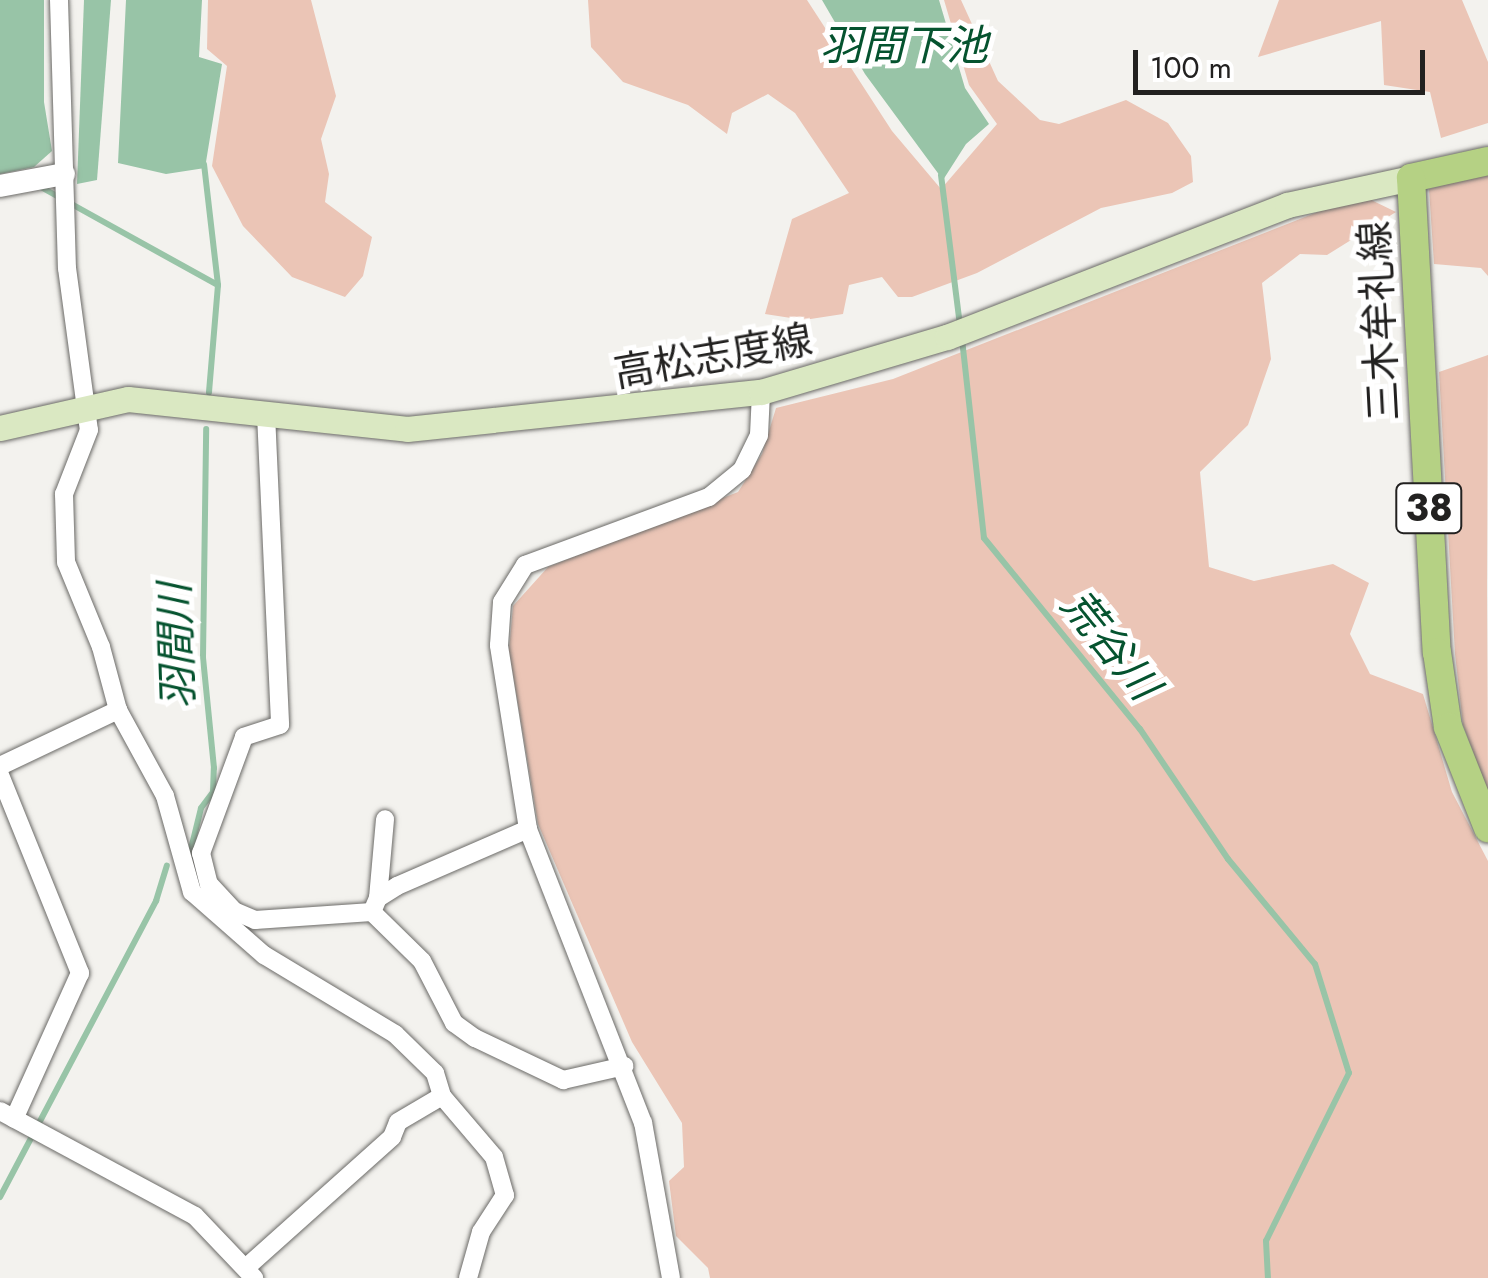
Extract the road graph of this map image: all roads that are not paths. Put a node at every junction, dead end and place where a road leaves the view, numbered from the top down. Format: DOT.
graph roads {
  1 [pos="59,0"];
  2 [pos="1488,161"];
  3 [pos="64,174"];
  4 [pos="1411,178"];
  5 [pos="0,186"];
  6 [pos="761,392"];
  7 [pos="88,406"];
  8 [pos="266,414"];
  9 [pos="0,428"];
  10 [pos="118,710"];
  11 [pos="0,766"];
  12 [pos="0,775"];
  13 [pos="385,818"];
  14 [pos="1488,828"];
  15 [pos="528,829"];
  16 [pos="193,872"];
  17 [pos="375,905"];
  18 [pos="624,1066"];
  19 [pos="442,1096"];
  20 [pos="22,1123"];
  21 [pos="251,1272"];
  22 [pos="468,1278"];
  23 [pos="671,1278"];
  1 -- 3 [label="street"];
  2 -- 4 [label="main road, 三木牟礼線"];
  3 -- 5 [label="street"];
  3 -- 7 [label="street"];
  4 -- 6 [label="main road, 高松志度線"];
  4 -- 14 [label="main road, 三木牟礼線 / 38"];
  6 -- 8 [label="main road, 高松志度線"];
  6 -- 15 [label="street"];
  7 -- 8 [label="main road, 高松志度線"];
  7 -- 9 [label="main road, 高松志度線"];
  7 -- 10 [label="street"];
  8 -- 16 [label="street"];
  10 -- 11 [label="street"];
  10 -- 16 [label="street"];
  12 -- 20 [label="street"];
  13 -- 17 [label="street"];
  15 -- 17 [label="street"];
  15 -- 18 [label="street"];
  16 -- 17 [label="street"];
  16 -- 19 [label="street"];
  17 -- 18 [label="street"];
  18 -- 23 [label="street"];
  19 -- 21 [label="street"];
  19 -- 22 [label="street"];
  20 -- 21 [label="street"];
}
